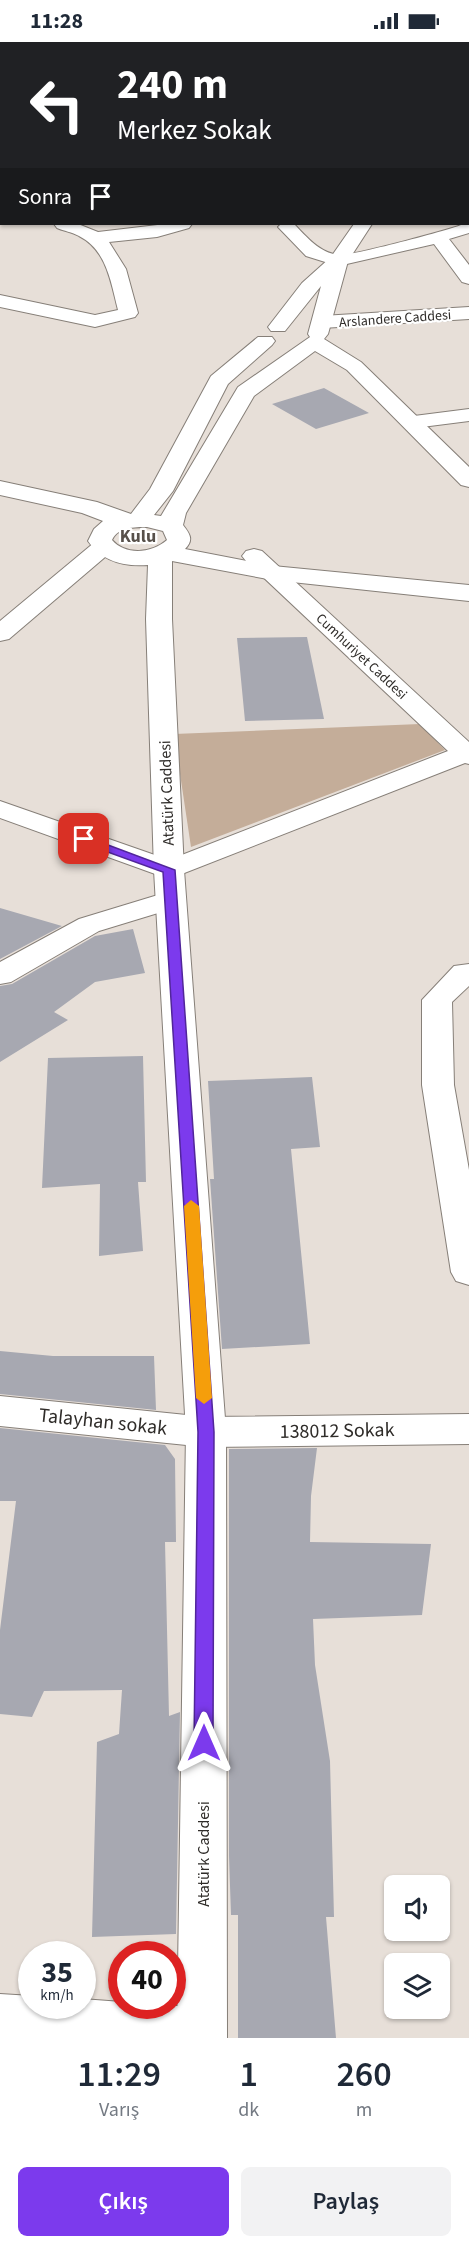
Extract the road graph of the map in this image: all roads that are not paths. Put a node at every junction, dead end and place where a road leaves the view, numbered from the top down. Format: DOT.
graph roads {
  1 [pos="65,225"];
  2 [pos="180,225"];
  3 [pos="362,225"];
  4 [pos="287,226"];
  5 [pos="469,227"];
  6 [pos="438,237"];
  7 [pos="94,238"];
  8 [pos="338,261"];
  9 [pos="469,278"];
  10 [pos="0,301"];
  11 [pos="469,312"];
  12 [pos="272,334"];
  13 [pos="316,336"];
  14 [pos="469,415"];
  15 [pos="414,422"];
  16 [pos="469,480"];
  17 [pos="0,488"];
  18 [pos="131,521"];
  19 [pos="169,542"];
  20 [pos="103,547"];
  21 [pos="254,556"];
  22 [pos="273,573"];
  23 [pos="384,583"];
  24 [pos="469,594"];
  25 [pos="0,634"];
  26 [pos="468,754"];
  27 [pos="0,808"];
  28 [pos="170,885"];
  29 [pos="469,973"];
  30 [pos="0,975"];
  31 [pos="469,1272"];
  32 [pos="0,1411"];
  33 [pos="469,1429"];
  34 [pos="206,1432"];
  35 [pos="0,2018"];
  36 [pos="202,2034"];
  1 -- 7 [label="street"];
  2 -- 7 [label="street"];
  3 -- 8 [label="street"];
  4 -- 8 [label="street"];
  5 -- 6 [label="street"];
  6 -- 8 [label="street"];
  6 -- 9 [label="street"];
  7 -- 10 [label="street"];
  8 -- 12 [label="street"];
  8 -- 13 [label="street"];
  11 -- 13 [label="street, Arslandere Caddesi"];
  12 -- 13 [label="street"];
  12 -- 18 [label="street"];
  13 -- 15 [label="street"];
  13 -- 19 [label="street"];
  14 -- 15 [label="street"];
  15 -- 16 [label="street"];
  17 -- 18 [label="street"];
  18 -- 19 [label="street"];
  18 -- 20 [label="street"];
  19 -- 20 [label="street"];
  19 -- 21 [label="street"];
  19 -- 22 [label="street"];
  19 -- 28 [label="street, Atatürk Caddesi"];
  20 -- 25 [label="street"];
  21 -- 22 [label="street, Cumhuriyet Caddesi"];
  21 -- 23 [label="street"];
  22 -- 23 [label="street"];
  22 -- 26 [label="street, Cumhuriyet Caddesi"];
  23 -- 24 [label="street"];
  26 -- 28 [label="street"];
  27 -- 28 [label="street"];
  28 -- 30 [label="street"];
  28 -- 34 [label="street, Atatürk Caddesi"];
  29 -- 31 [label="street"];
  32 -- 34 [label="street, Talayhan sokak"];
  33 -- 34 [label="street, 138012 Sokak"];
  34 -- 36 [label="street, Atatürk Caddesi"];
  35 -- 36 [label="street"];
}
